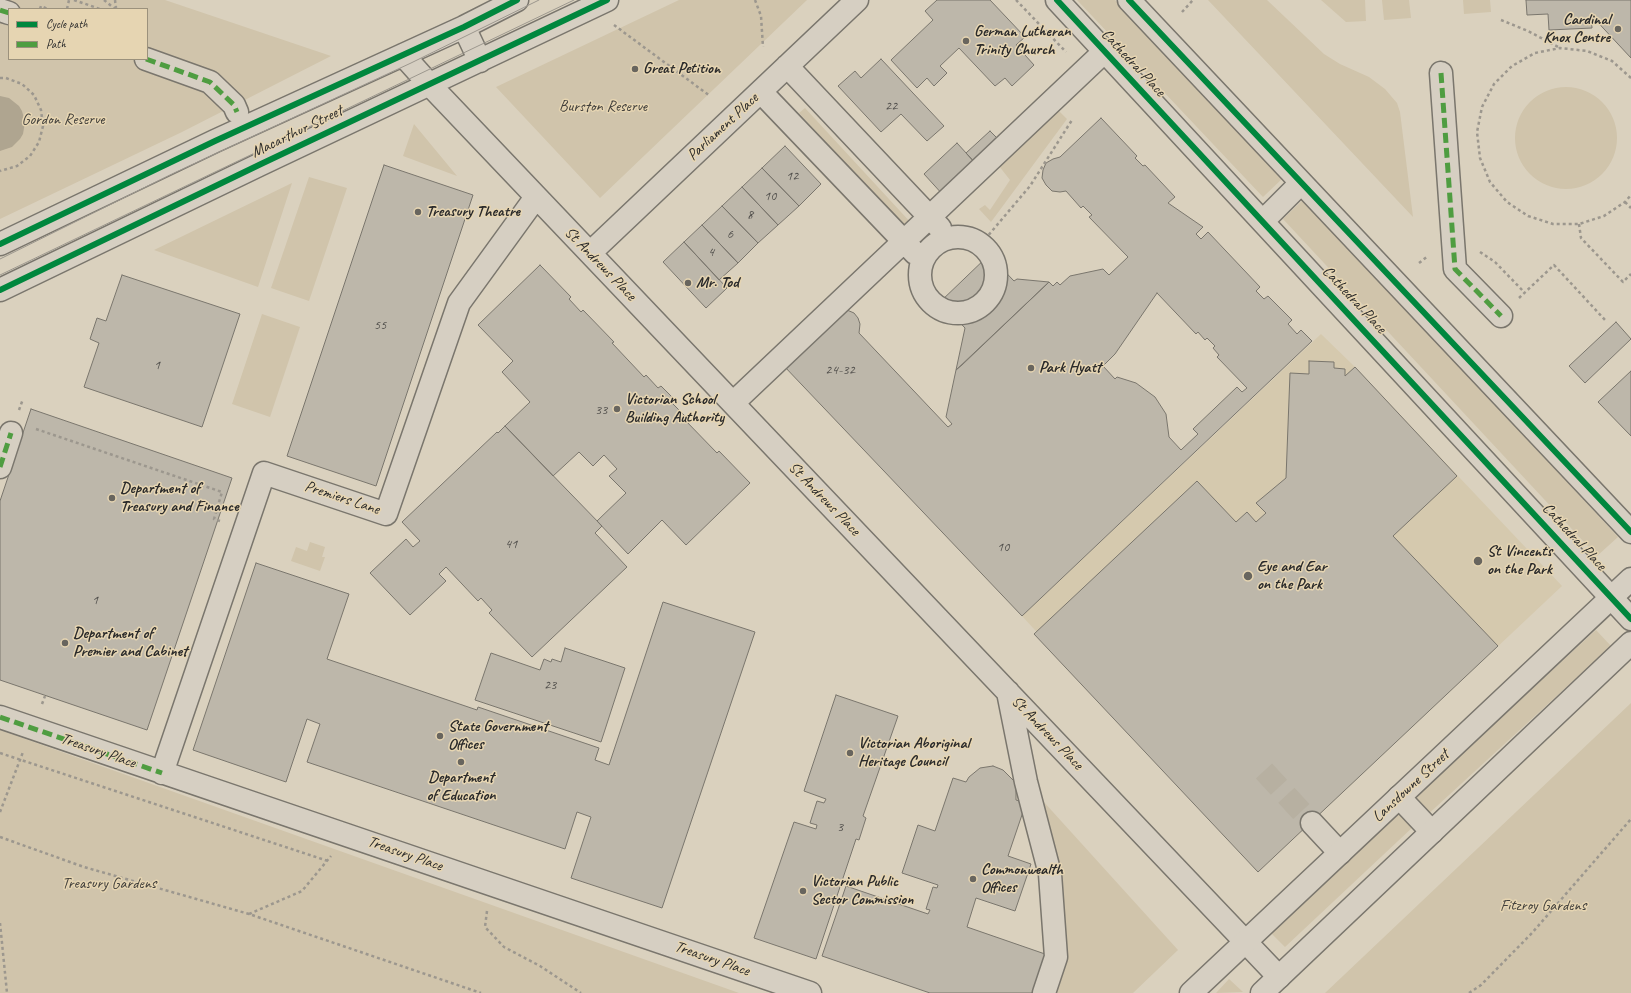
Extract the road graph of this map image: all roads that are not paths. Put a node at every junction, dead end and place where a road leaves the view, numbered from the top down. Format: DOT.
graph roads {
  1 [pos="517,0"];
  2 [pos="606,0"];
  3 [pos="857,0"];
  4 [pos="1057,0"];
  5 [pos="1129,0"];
  6 [pos="464,27"];
  7 [pos="1105,51"];
  8 [pos="403,54"];
  9 [pos="148,60"];
  10 [pos="480,60"];
  11 [pos="787,66"];
  12 [pos="1441,74"];
  13 [pos="429,84"];
  14 [pos="760,92"];
  15 [pos="238,112"];
  16 [pos="1301,183"];
  17 [pos="536,197"];
  18 [pos="930,217"];
  19 [pos="1263,221"];
  20 [pos="949,237"];
  21 [pos="904,242"];
  22 [pos="0,244"];
  23 [pos="590,253"];
  24 [pos="922,260"];
  25 [pos="0,290"];
  26 [pos="1501,316"];
  27 [pos="733,403"];
  28 [pos="12,433"];
  29 [pos="0,468"];
  30 [pos="1631,532"];
  31 [pos="1631,579"];
  32 [pos="1612,597"];
  33 [pos="1631,619"];
  34 [pos="1631,642"];
  35 [pos="1008,692"];
  36 [pos="0,717"];
  37 [pos="162,773"];
  38 [pos="1399,797"];
  39 [pos="1312,823"];
  40 [pos="1432,832"];
  41 [pos="1340,853"];
  42 [pos="1246,942"];
  43 [pos="1279,977"];
  44 [pos="810,993"];
  45 [pos="1044,993"];
  46 [pos="1191,993"];
  47 [pos="1262,993"];
  1 -- 6 [label="street, Macarthur Street"];
  2 -- 10 [label="street, Macarthur Street"];
  3 -- 11 [label="street, Parliament Place"];
  4 -- 7 [label="street, Cathedral Place"];
  5 -- 16 [label="street"];
  6 -- 8 [label="street, Macarthur Street"];
  6 -- 10 [label="street"];
  7 -- 18 [label="street"];
  7 -- 19 [label="street, Cathedral Place"];
  8 -- 13 [label="street, St Andrews Place"];
  8 -- 22 [label="street, Macarthur Street"];
  9 -- 15 [label="street"];
  10 -- 13 [label="street, Macarthur Street"];
  11 -- 14 [label="street, Parliament Place"];
  11 -- 18 [label="street"];
  12 -- 26 [label="street"];
  13 -- 17 [label="street, St Andrews Place"];
  13 -- 25 [label="street, Macarthur Street"];
  14 -- 21 [label="street"];
  14 -- 23 [label="street, Parliament Place"];
  16 -- 19 [label="street"];
  16 -- 30 [label="street"];
  17 -- 23 [label="street, St Andrews Place"];
  17 -- 37 [label="street, Premiers Lane"];
  18 -- 20 [label="street"];
  18 -- 21 [label="street"];
  19 -- 32 [label="street, Cathedral Place"];
  20 -- 24 [label="street"];
  20 -- 24 [label="street"];
  21 -- 24 [label="street"];
  21 -- 27 [label="street"];
  23 -- 27 [label="street, St Andrews Place"];
  27 -- 35 [label="street, St Andrews Place"];
  28 -- 29 [label="street"];
  31 -- 32 [label="street, Lansdowne Street"];
  32 -- 33 [label="street, Cathedral Place"];
  32 -- 38 [label="street, Lansdowne Street"];
  34 -- 40 [label="street"];
  35 -- 42 [label="street, St Andrews Place"];
  35 -- 45 [label="street"];
  36 -- 37 [label="street, Treasury Place"];
  37 -- 44 [label="street, Treasury Place"];
  38 -- 40 [label="street"];
  38 -- 41 [label="street, Lansdowne Street"];
  39 -- 41 [label="street"];
  40 -- 43 [label="street"];
  41 -- 42 [label="street, Lansdowne Street"];
  42 -- 43 [label="street, St Andrews Place"];
  42 -- 46 [label="street, Lansdowne Street"];
  43 -- 47 [label="street"];
}
